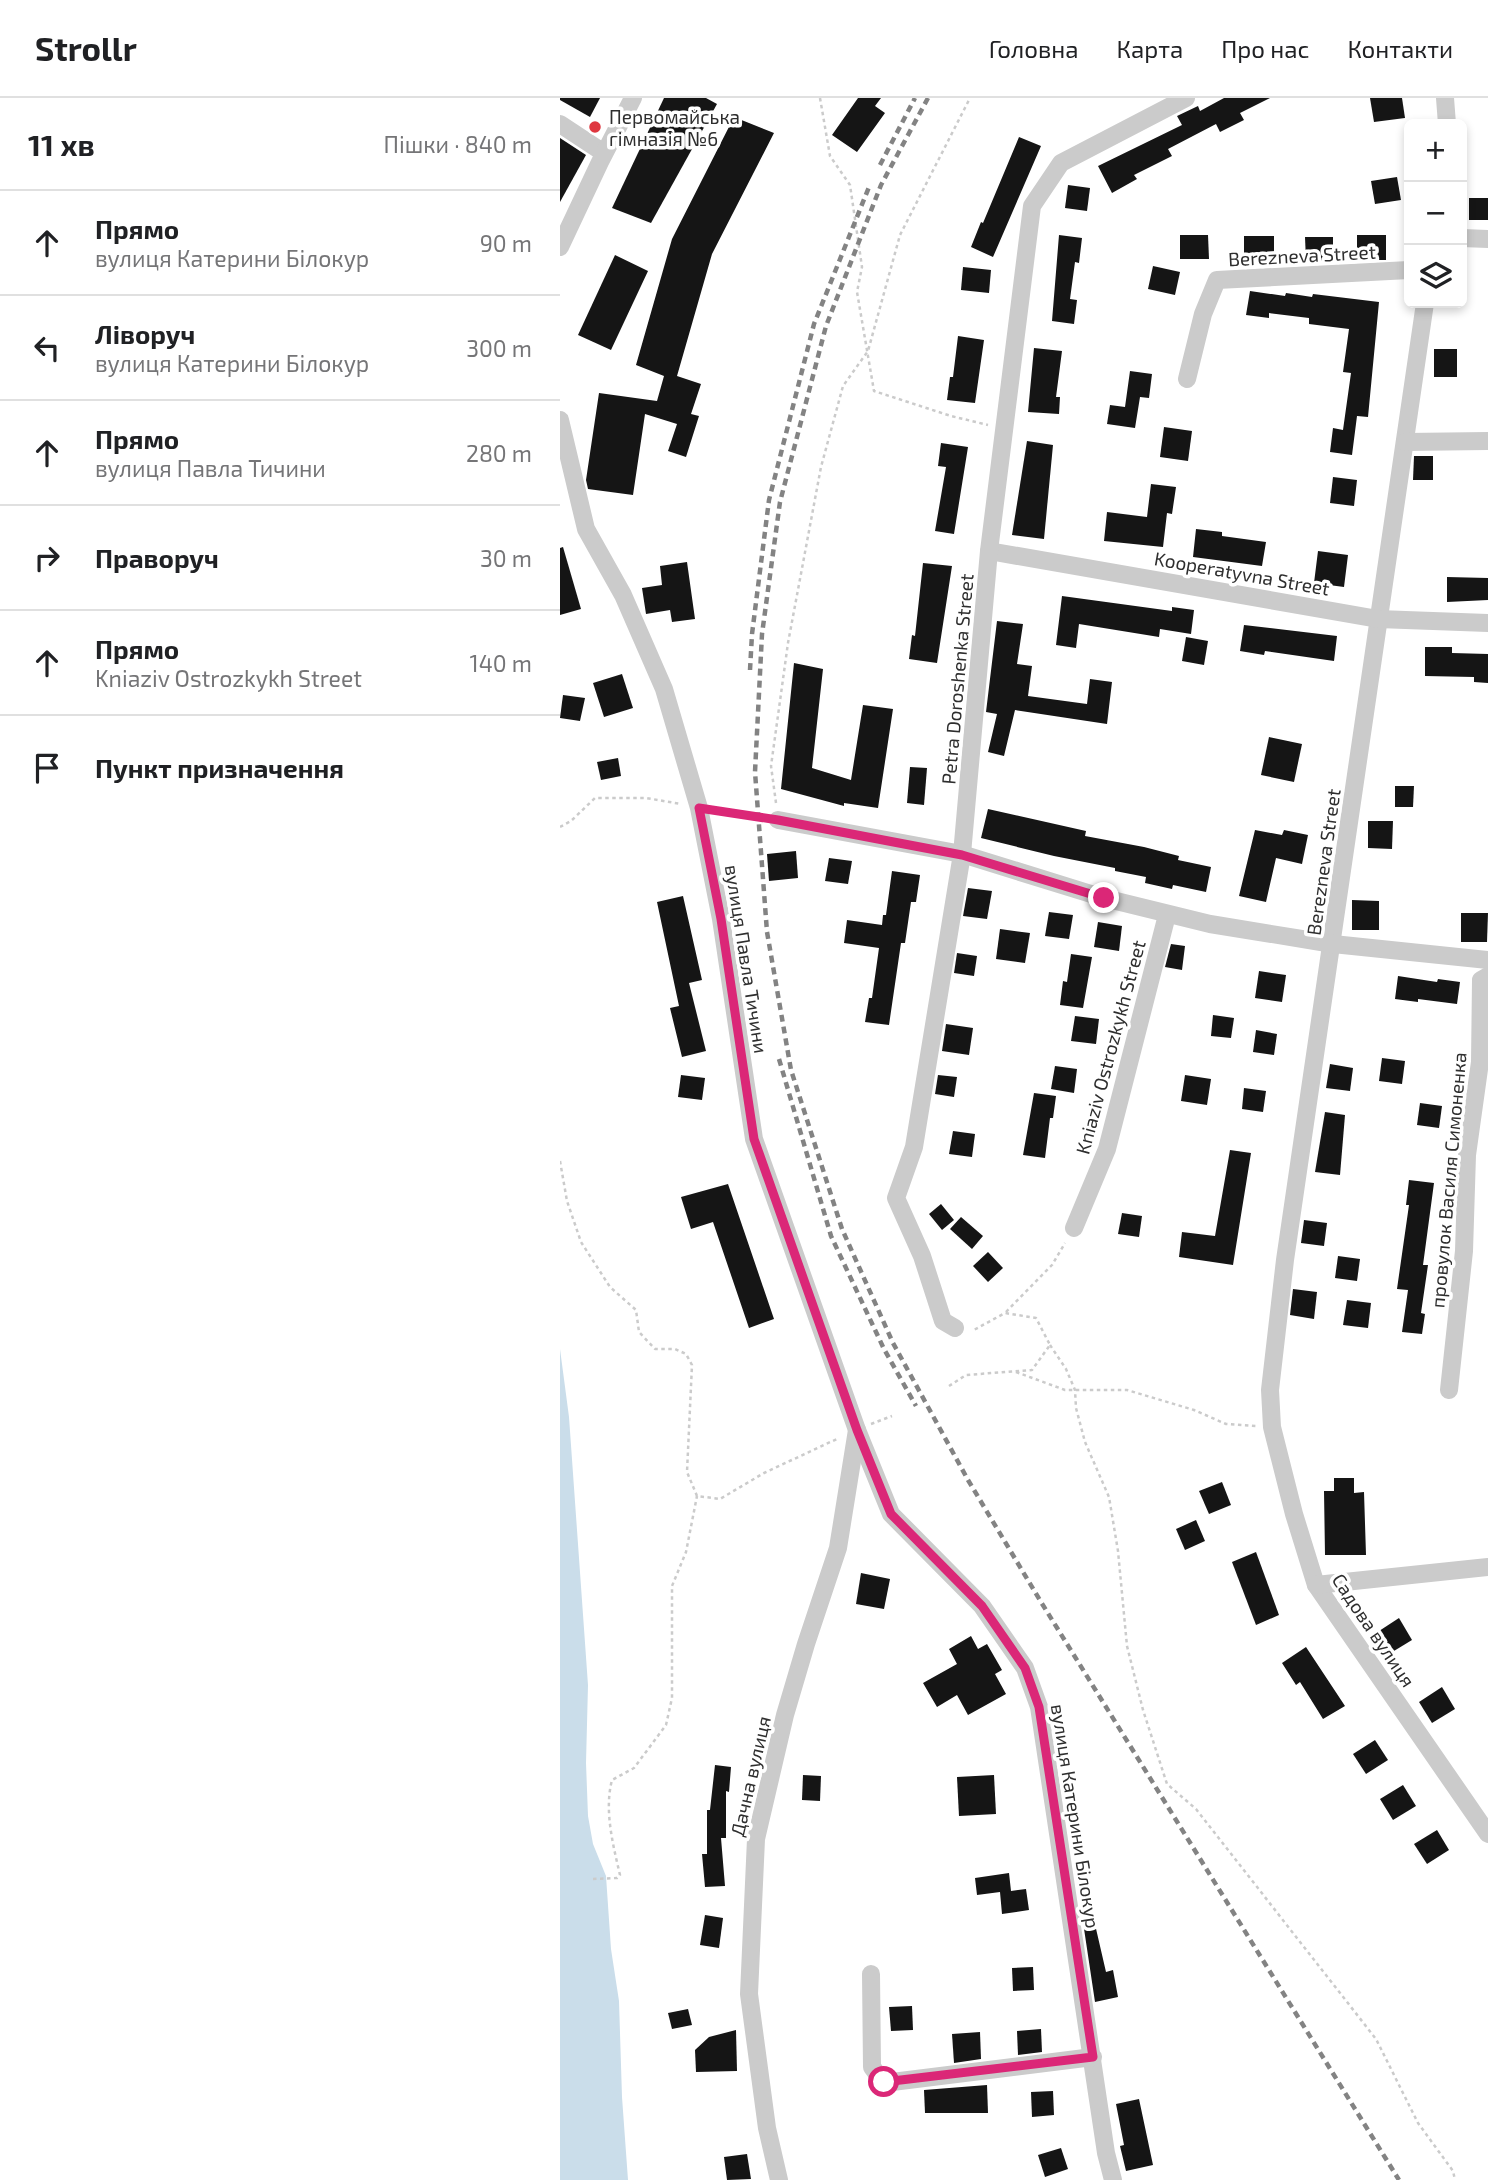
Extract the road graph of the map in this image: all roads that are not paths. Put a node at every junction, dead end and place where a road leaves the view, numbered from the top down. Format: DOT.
graph roads {
  1 [pos="633,98"];
  2 [pos="1186,98"];
  3 [pos="1445,98"];
  4 [pos="1447,119"];
  5 [pos="560,124"];
  6 [pos="604,153"];
  7 [pos="1467,238"];
  8 [pos="1488,239"];
  9 [pos="560,247"];
  10 [pos="1404,270"];
  11 [pos="1424,308"];
  12 [pos="1187,379"];
  13 [pos="560,420"];
  14 [pos="1488,441"];
  15 [pos="1405,442"];
  16 [pos="989,551"];
  17 [pos="1378,619"];
  18 [pos="1488,623"];
  19 [pos="778,820"];
  20 [pos="962,855"];
  21 [pos="1167,915"];
  22 [pos="1333,944"];
  23 [pos="1488,960"];
  24 [pos="1488,976"];
  25 [pos="1074,1228"];
  26 [pos="955,1328"];
  27 [pos="1449,1390"];
  28 [pos="1272,1427"];
  29 [pos="857,1430"];
  30 [pos="1488,1567"];
  31 [pos="1317,1585"];
  32 [pos="1488,1834"];
  33 [pos="871,1974"];
  34 [pos="1093,2057"];
  35 [pos="779,2180"];
  36 [pos="1113,2180"];
  1 -- 6 [label="street"];
  2 -- 16 [label="street, Petra Doroshenka Street"];
  3 -- 4 [label="street"];
  5 -- 6 [label="street"];
  6 -- 9 [label="street"];
  7 -- 8 [label="street"];
  10 -- 12 [label="street, Berezneva Street"];
  11 -- 15 [label="street, Berezneva Street"];
  13 -- 29 [label="street, вулиця Павла Тичини"];
  14 -- 15 [label="street"];
  15 -- 17 [label="street, Berezneva Street"];
  16 -- 17 [label="street, Kooperatyvna Street"];
  16 -- 20 [label="street, Petra Doroshenka Street"];
  17 -- 18 [label="street, Kooperatyvna Street"];
  17 -- 22 [label="street, Berezneva Street"];
  19 -- 20 [label="street"];
  20 -- 21 [label="street"];
  20 -- 26 [label="street, Petra Doroshenka Street"];
  21 -- 22 [label="street"];
  21 -- 25 [label="street, Kniaziv Ostrozkykh Street"];
  22 -- 23 [label="street"];
  22 -- 28 [label="street, Berezneva Street"];
  24 -- 27 [label="street, провулок Василя Симоненка"];
  28 -- 31 [label="street, Садова вулиця"];
  29 -- 34 [label="street, вулиця Катерини Білокур"];
  29 -- 35 [label="street, Дачна вулиця"];
  30 -- 31 [label="street"];
  31 -- 32 [label="street, Садова вулиця"];
  33 -- 34 [label="street"];
  34 -- 36 [label="street, вулиця Катерини Білокур"];
}
